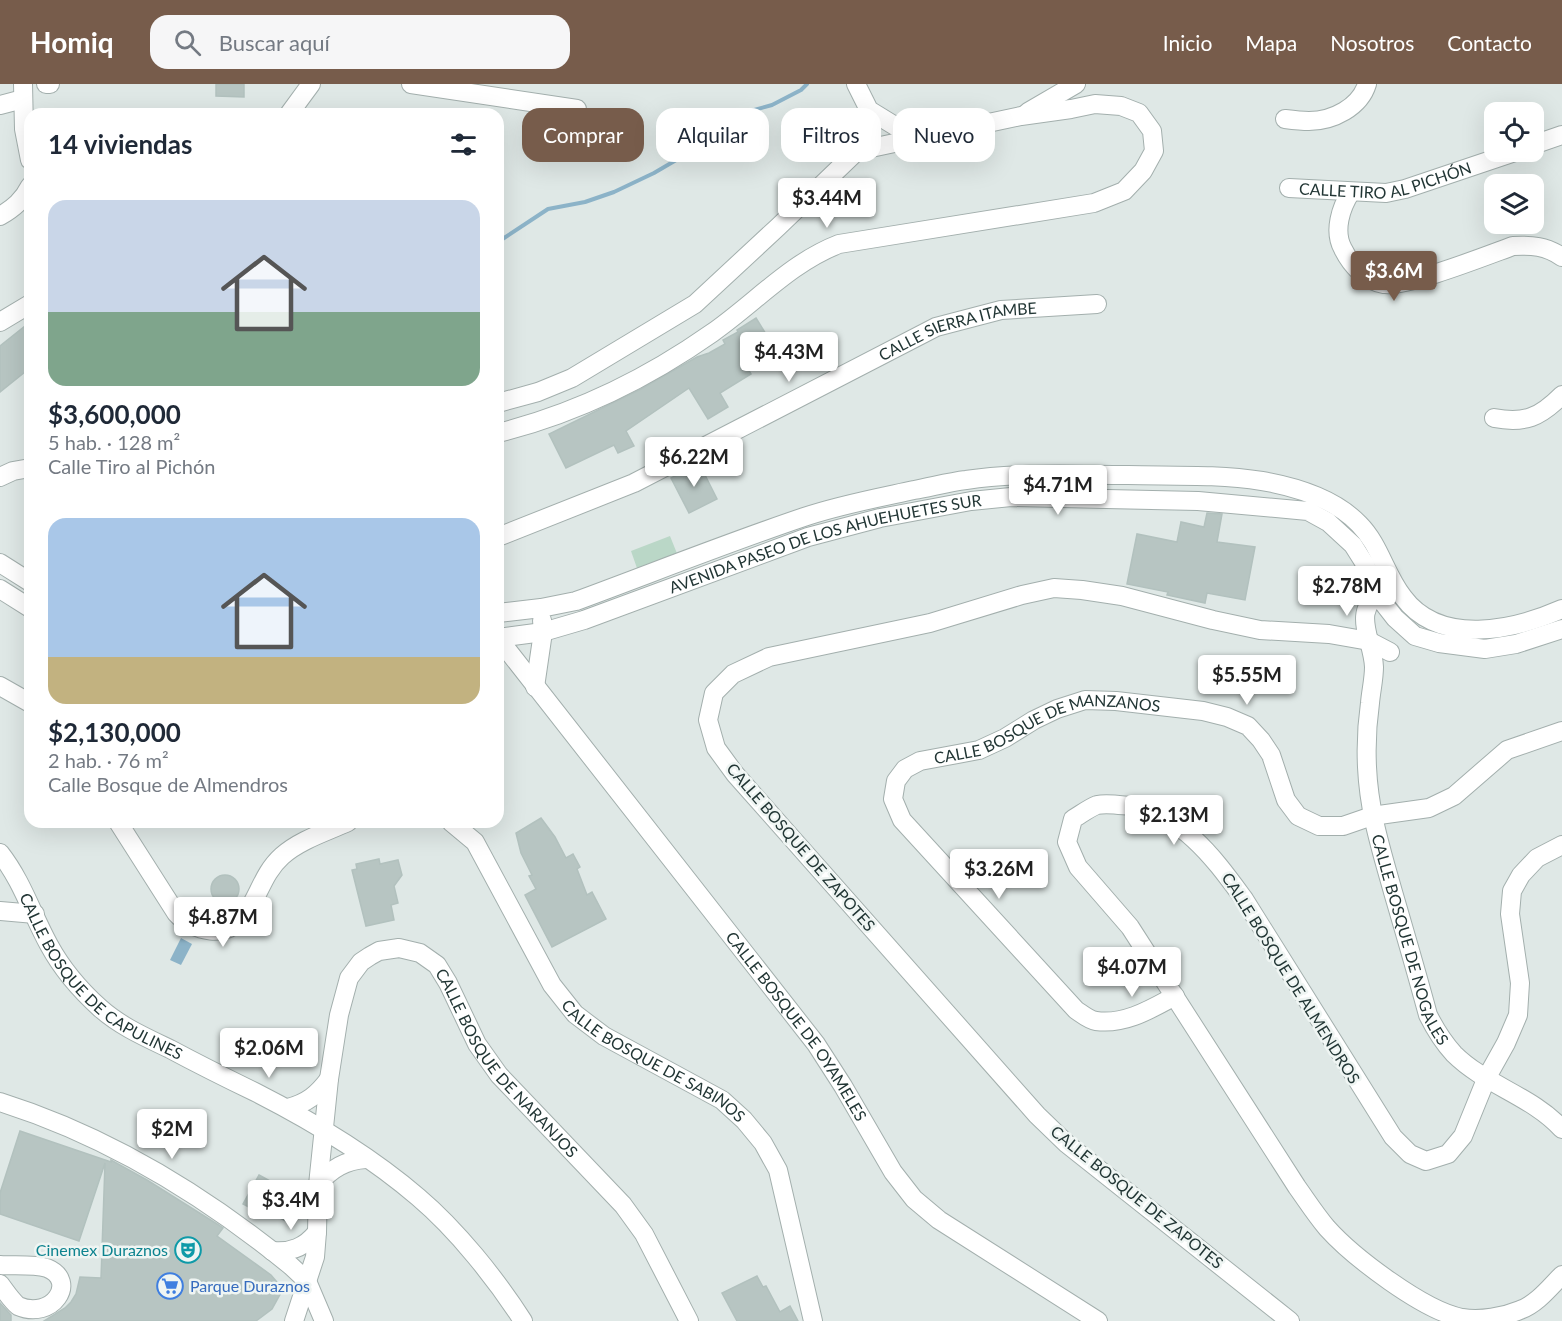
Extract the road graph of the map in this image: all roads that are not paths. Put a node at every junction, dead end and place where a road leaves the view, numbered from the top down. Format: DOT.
graph roads {
  1 [pos="311,84"];
  2 [pos="411,84"];
  3 [pos="856,84"];
  4 [pos="1076,84"];
  5 [pos="1367,84"];
  6 [pos="23,91"];
  7 [pos="0,105"];
  8 [pos="293,108"];
  9 [pos="570,108"];
  10 [pos="867,108"];
  11 [pos="1021,116"];
  12 [pos="1285,118"];
  13 [pos="995,121"];
  14 [pos="24,129"];
  15 [pos="1562,135"];
  16 [pos="1544,141"];
  17 [pos="846,162"];
  18 [pos="1485,162"];
  19 [pos="1289,188"];
  20 [pos="1351,192"];
  21 [pos="24,197"];
  22 [pos="0,216"];
  23 [pos="1562,257"];
  24 [pos="1097,304"];
  25 [pos="24,308"];
  26 [pos="0,322"];
  27 [pos="1562,395"];
  28 [pos="504,401"];
  29 [pos="1494,418"];
  30 [pos="504,432"];
  31 [pos="24,469"];
  32 [pos="0,477"];
  33 [pos="504,535"];
  34 [pos="2,569"];
  35 [pos="24,579"];
  36 [pos="1396,588"];
  37 [pos="0,589"];
  38 [pos="1377,595"];
  39 [pos="24,604"];
  40 [pos="541,608"];
  41 [pos="1562,609"];
  42 [pos="504,612"];
  43 [pos="1423,616"];
  44 [pos="1365,621"];
  45 [pos="1562,629"];
  46 [pos="543,632"];
  47 [pos="1329,634"];
  48 [pos="1415,636"];
  49 [pos="504,637"];
  50 [pos="1369,641"];
  51 [pos="504,646"];
  52 [pos="1390,652"];
  53 [pos="0,686"];
  54 [pos="535,687"];
  55 [pos="1371,690"];
  56 [pos="24,700"];
  57 [pos="1562,731"];
  58 [pos="1372,816"];
  59 [pos="122,828"];
  60 [pos="335,828"];
  61 [pos="458,828"];
  62 [pos="1562,845"];
  63 [pos="0,853"];
  64 [pos="0,911"];
  65 [pos="35,914"];
  66 [pos="1175,996"];
  67 [pos="1487,1077"];
  68 [pos="329,1079"];
  69 [pos="0,1102"];
  70 [pos="288,1108"];
  71 [pos="1562,1128"];
  72 [pos="325,1130"];
  73 [pos="366,1159"];
  74 [pos="318,1185"];
  75 [pos="317,1232"];
  76 [pos="272,1251"];
  77 [pos="0,1265"];
  78 [pos="1562,1275"];
  79 [pos="307,1281"];
  80 [pos="0,1284"];
  81 [pos="294,1321"];
  82 [pos="324,1321"];
  83 [pos="523,1321"];
  84 [pos="689,1321"];
  85 [pos="813,1321"];
  86 [pos="1098,1321"];
  87 [pos="1290,1321"];
  1 -- 8 [label="street"];
  2 -- 9 [label="street"];
  3 -- 10 [label="street"];
  4 -- 11 [label="street"];
  5 -- 12 [label="street"];
  6 -- 7 [label="street"];
  6 -- 14 [label="street"];
  11 -- 13 [label="street"];
  11 -- 30 [label="street"];
  15 -- 16 [label="street"];
  17 -- 28 [label="street"];
  18 -- 20 [label="street, CALLE TIRO AL PICHÓN"];
  19 -- 20 [label="street, CALLE TIRO AL PICHÓN"];
  20 -- 23 [label="street"];
  21 -- 22 [label="street"];
  24 -- 33 [label="street, CALLE SIERRA ITAMBE"];
  25 -- 26 [label="street"];
  27 -- 29 [label="street"];
  31 -- 32 [label="street"];
  34 -- 35 [label="street"];
  36 -- 38 [label="street"];
  36 -- 40 [label="street, AVENIDA PASEO DE LOS AHUEHUETES SUR"];
  36 -- 43 [label="street, AVENIDA PASEO DE LOS AHUEHUETES SUR"];
  37 -- 39 [label="street"];
  38 -- 44 [label="street"];
  38 -- 46 [label="street, AVENIDA PASEO DE LOS AHUEHUETES SUR"];
  38 -- 48 [label="street, AVENIDA PASEO DE LOS AHUEHUETES SUR"];
  40 -- 42 [label="street, AVENIDA PASEO DE LOS AHUEHUETES SUR"];
  40 -- 46 [label="street"];
  41 -- 43 [label="street, AVENIDA PASEO DE LOS AHUEHUETES SUR"];
  43 -- 48 [label="street"];
  44 -- 47 [label="street, CALLE BOSQUE DE ZAPOTES"];
  44 -- 50 [label="street, CALLE BOSQUE DE NOGALES"];
  45 -- 48 [label="street, AVENIDA PASEO DE LOS AHUEHUETES SUR"];
  46 -- 49 [label="street, AVENIDA PASEO DE LOS AHUEHUETES SUR"];
  46 -- 54 [label="street"];
  47 -- 50 [label="street, CALLE BOSQUE DE ZAPOTES"];
  47 -- 87 [label="street, CALLE BOSQUE DE ZAPOTES"];
  48 -- 52 [label="street"];
  50 -- 52 [label="street, CALLE BOSQUE DE ZAPOTES"];
  50 -- 55 [label="street, CALLE BOSQUE DE NOGALES"];
  51 -- 54 [label="street, CALLE BOSQUE DE OYAMELES"];
  52 -- 55 [label="street, CALLE BOSQUE DE NOGALES"];
  53 -- 56 [label="street"];
  54 -- 86 [label="street, CALLE BOSQUE DE OYAMELES"];
  55 -- 58 [label="street, CALLE BOSQUE DE NOGALES"];
  57 -- 58 [label="street, CALLE BOSQUE DE MANZANOS"];
  58 -- 66 [label="street, CALLE BOSQUE DE MANZANOS"];
  58 -- 67 [label="street, CALLE BOSQUE DE NOGALES"];
  59 -- 60 [label="street"];
  61 -- 85 [label="street, CALLE BOSQUE DE SABINOS"];
  62 -- 67 [label="street, CALLE BOSQUE DE ALMENDROS"];
  63 -- 65 [label="street, CALLE BOSQUE DE CAPULINES"];
  64 -- 65 [label="street"];
  65 -- 70 [label="street, CALLE BOSQUE DE CAPULINES"];
  66 -- 67 [label="street, CALLE BOSQUE DE ALMENDROS"];
  66 -- 78 [label="street, CALLE BOSQUE DE ALMENDROS"];
  67 -- 71 [label="street, CALLE BOSQUE DE NOGALES"];
  68 -- 70 [label="street"];
  68 -- 72 [label="street, CALLE BOSQUE DE NARANJOS"];
  68 -- 84 [label="street, CALLE BOSQUE DE NARANJOS"];
  69 -- 76 [label="street"];
  70 -- 72 [label="street, CALLE BOSQUE DE CAPULINES"];
  72 -- 73 [label="street, CALLE BOSQUE DE CAPULINES"];
  72 -- 74 [label="street, CALLE BOSQUE DE NARANJOS"];
  73 -- 74 [label="street"];
  73 -- 83 [label="street, CALLE BOSQUE DE CAPULINES"];
  74 -- 75 [label="street, CALLE BOSQUE DE NARANJOS"];
  75 -- 76 [label="street"];
  75 -- 79 [label="street, CALLE BOSQUE DE NARANJOS"];
  76 -- 79 [label="street"];
  77 -- 80 [label="street"];
  79 -- 81 [label="street, CALLE BOSQUE DE NARANJOS"];
  79 -- 82 [label="street"];
}
